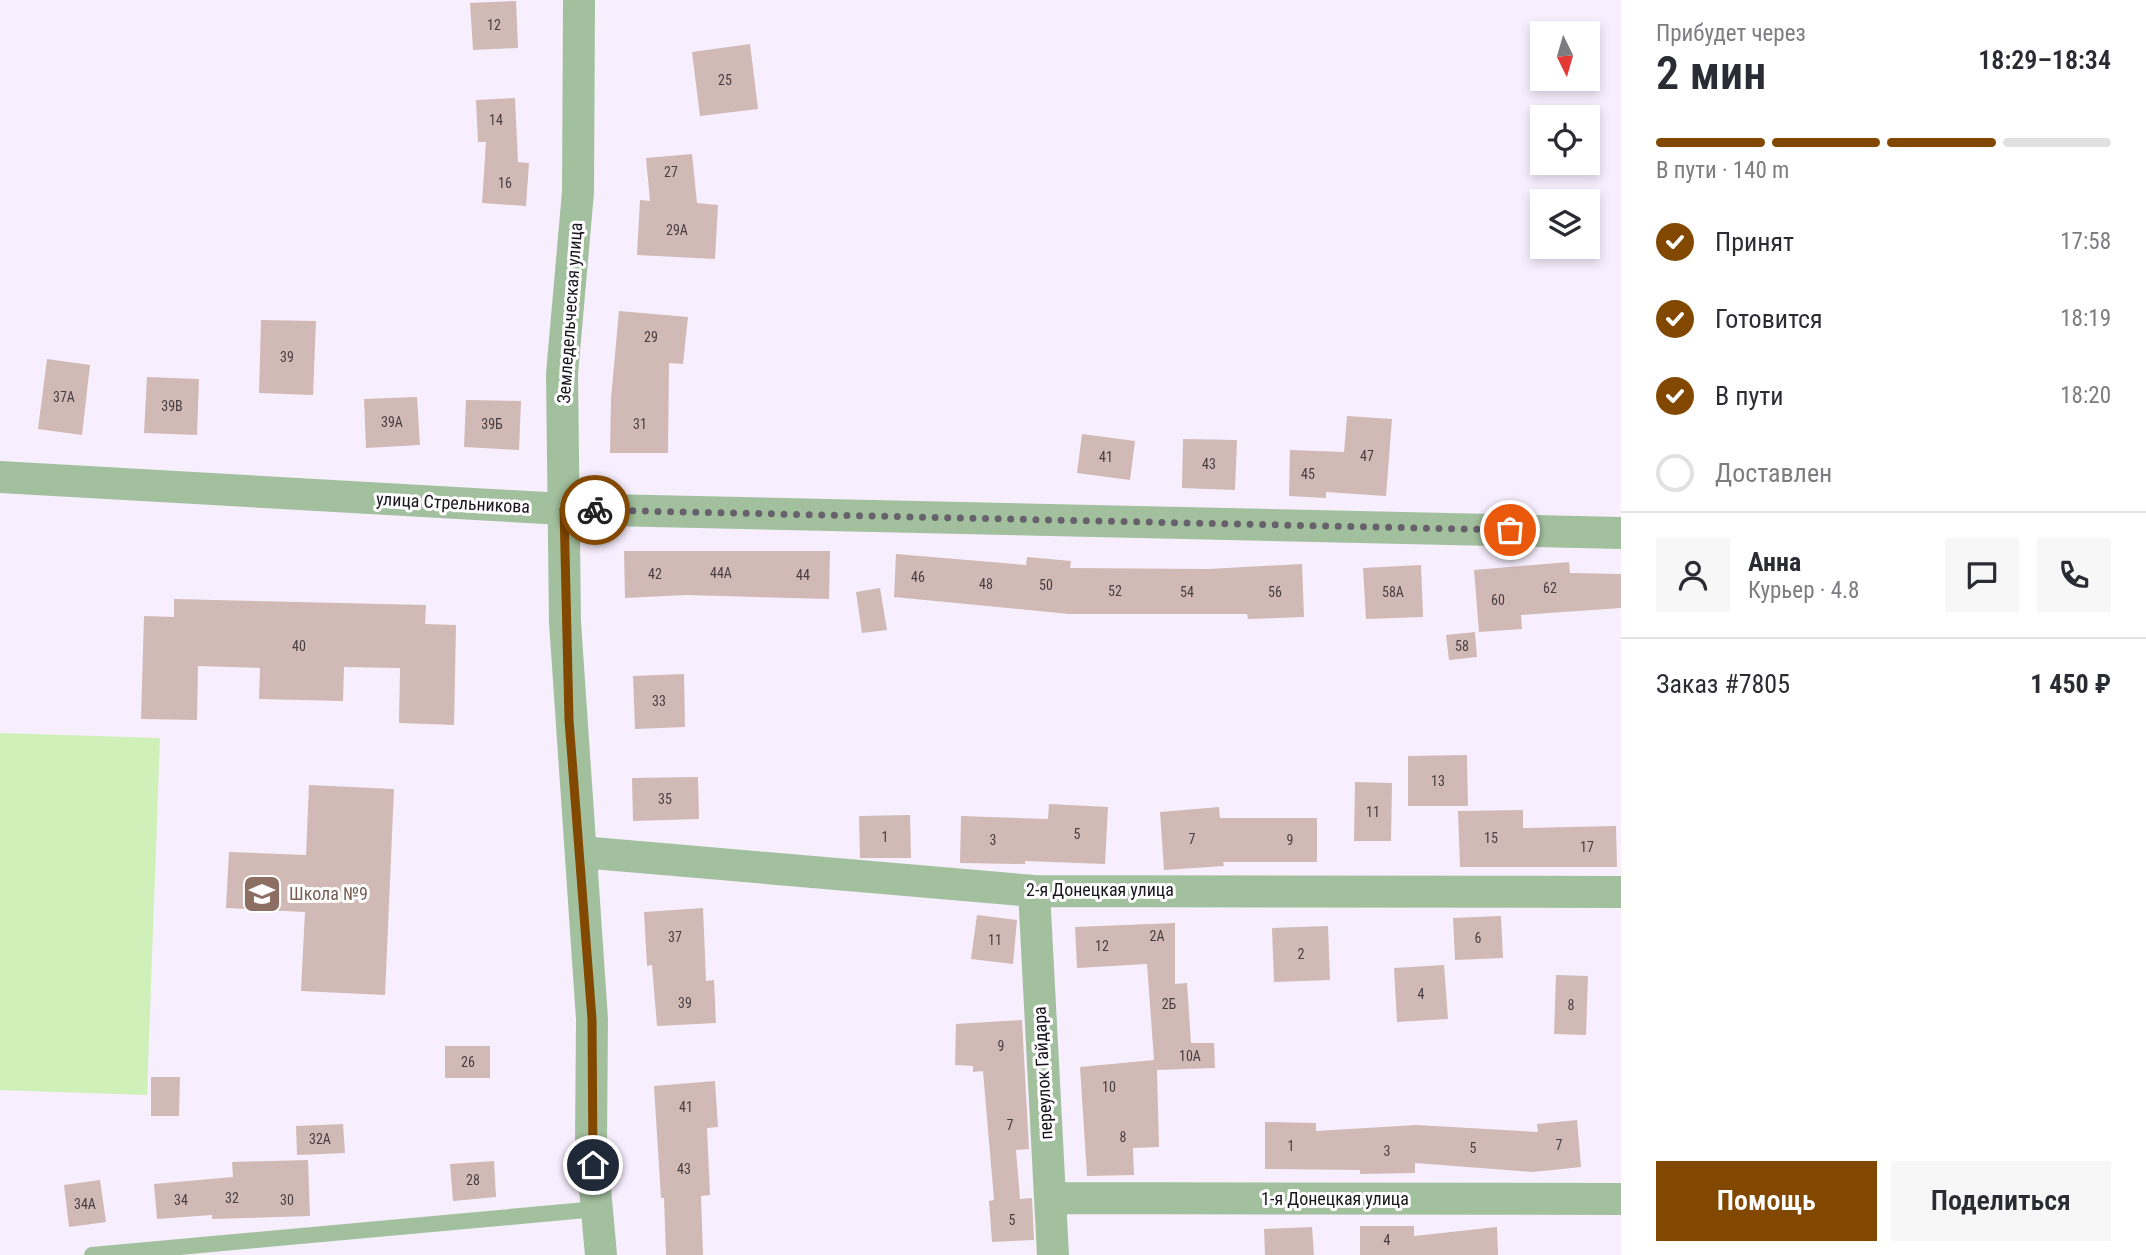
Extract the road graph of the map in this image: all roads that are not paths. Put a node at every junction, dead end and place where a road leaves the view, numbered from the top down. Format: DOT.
graph roads {
  1 [pos="579,0"];
  2 [pos="0,477"];
  3 [pos="564,509"];
  4 [pos="1621,533"];
  5 [pos="581,852"];
  6 [pos="1034,891"];
  7 [pos="1621,892"];
  8 [pos="1050,1198"];
  9 [pos="1621,1199"];
  10 [pos="597,1209"];
  11 [pos="92,1255"];
  12 [pos="601,1255"];
  13 [pos="1053,1255"];
  1 -- 3 [label="street, Земледельческая улица"];
  2 -- 3 [label="street, улица Стрельникова"];
  3 -- 4 [label="street, улица Стрельникова"];
  3 -- 5 [label="street, Земледельческая улица"];
  5 -- 6 [label="street, 2-я Донецкая улица"];
  5 -- 10 [label="street, Земледельческая улица"];
  6 -- 7 [label="street, 2-я Донецкая улица"];
  6 -- 8 [label="street, переулок Гайдара"];
  8 -- 9 [label="street, 1-я Донецкая улица"];
  8 -- 13 [label="street, переулок Гайдара"];
  10 -- 11 [label="lane"];
  10 -- 12 [label="street, Земледельческая улица"];
}
